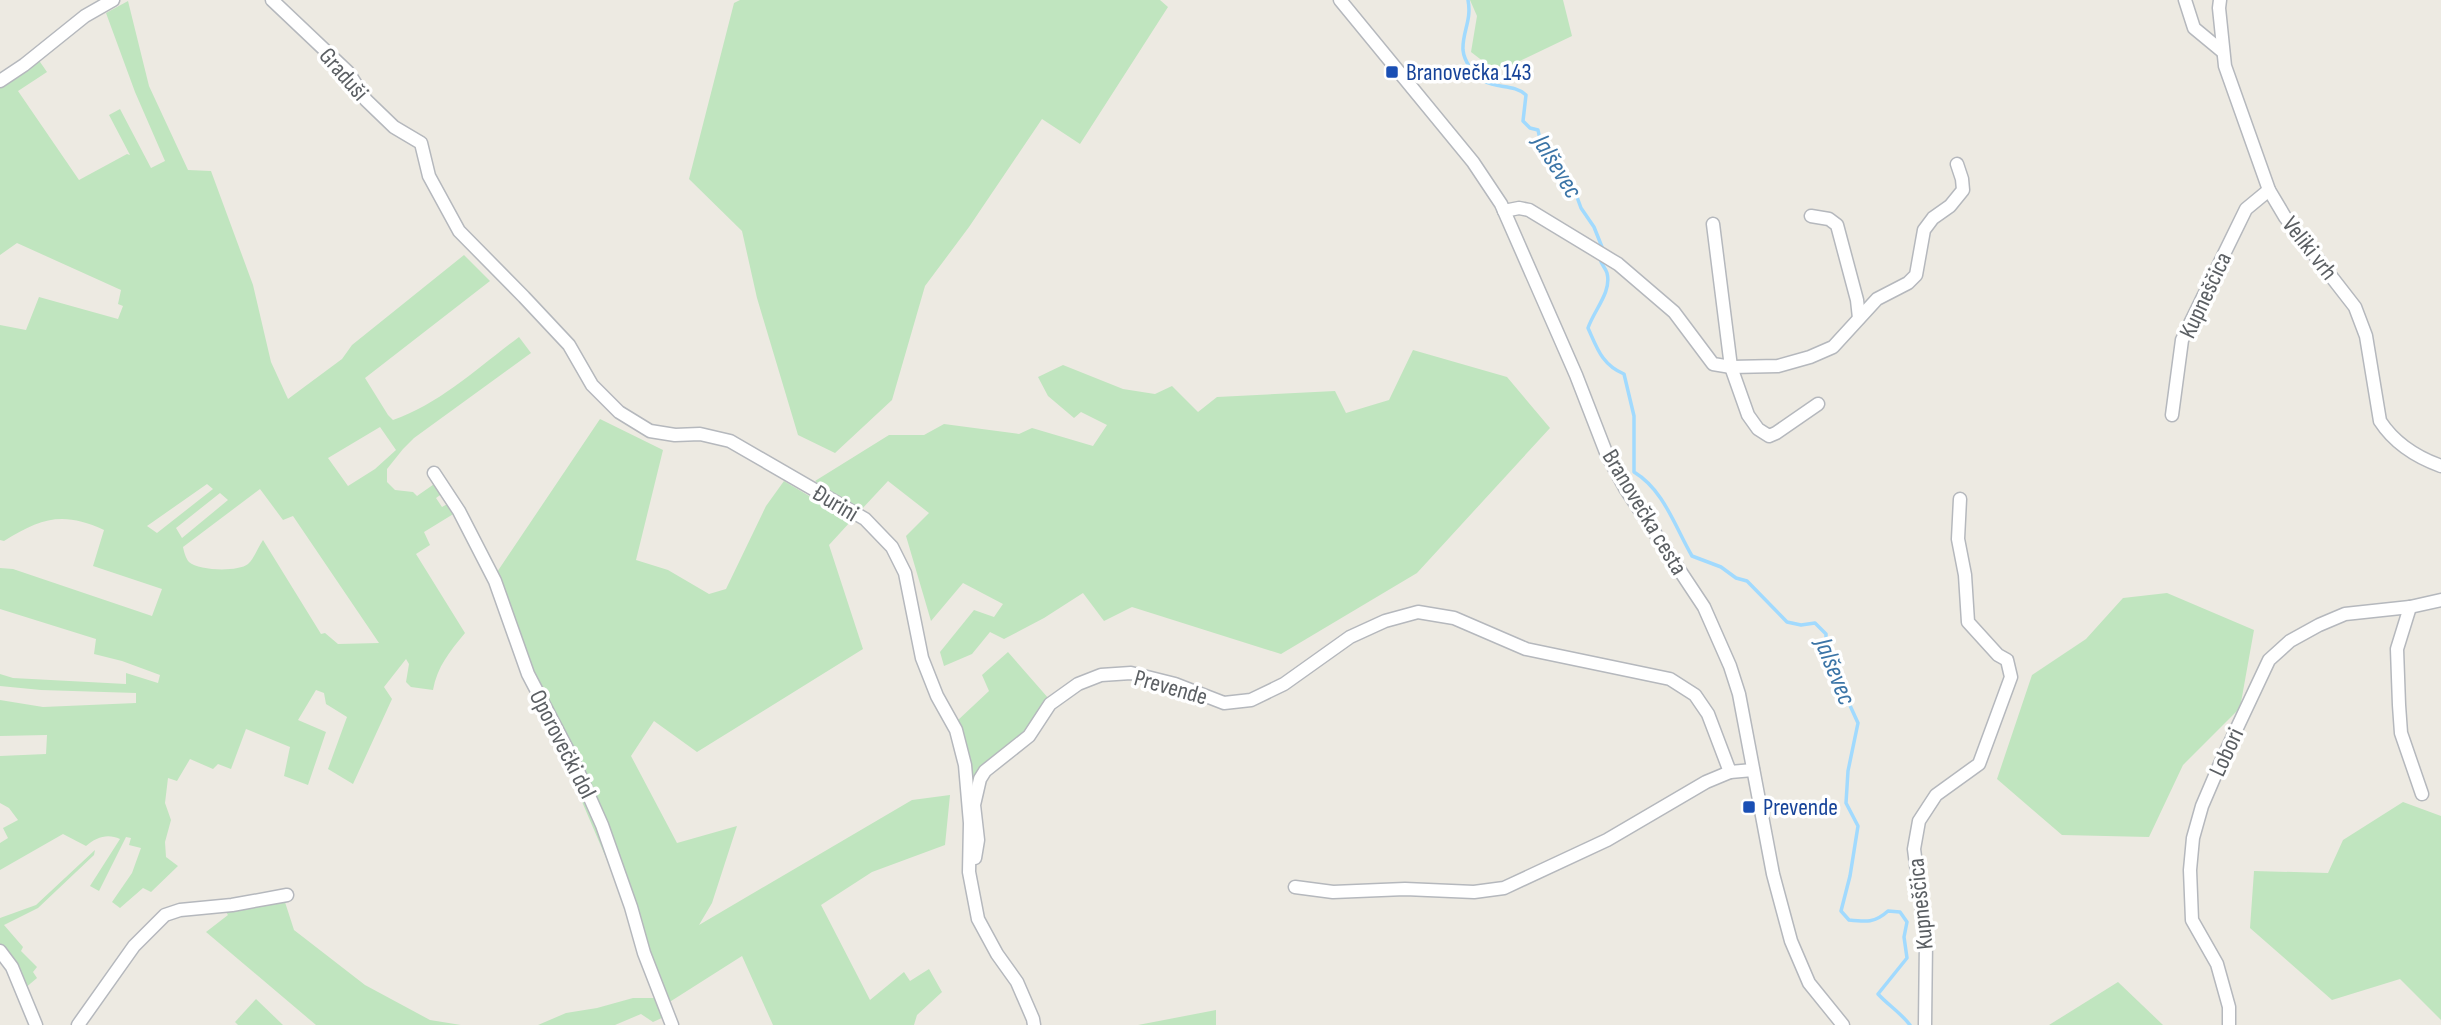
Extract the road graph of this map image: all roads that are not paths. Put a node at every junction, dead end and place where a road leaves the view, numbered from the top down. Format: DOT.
graph roads {
  1 [pos="113,0"];
  2 [pos="272,0"];
  3 [pos="1340,0"];
  4 [pos="2185,0"];
  5 [pos="2220,0"];
  6 [pos="2223,52"];
  7 [pos="0,81"];
  8 [pos="421,143"];
  9 [pos="1957,164"];
  10 [pos="2269,190"];
  11 [pos="1504,211"];
  12 [pos="1811,216"];
  13 [pos="1713,224"];
  14 [pos="1860,318"];
  15 [pos="1731,367"];
  16 [pos="1818,404"];
  17 [pos="2172,415"];
  18 [pos="2441,466"];
  19 [pos="434,473"];
  20 [pos="1960,499"];
  21 [pos="2441,600"];
  22 [pos="2410,607"];
  23 [pos="1753,770"];
  24 [pos="1730,772"];
  25 [pos="2422,794"];
  26 [pos="970,880"];
  27 [pos="1295,887"];
  28 [pos="287,895"];
  29 [pos="0,951"];
  30 [pos="36,1025"];
  31 [pos="78,1025"];
  32 [pos="672,1025"];
  33 [pos="1034,1025"];
  34 [pos="1843,1025"];
  35 [pos="1925,1025"];
  36 [pos="2229,1025"];
  1 -- 7 [label="street"];
  2 -- 8 [label="street, Graduši"];
  3 -- 11 [label="street, Branovečka cesta"];
  4 -- 6 [label="street"];
  5 -- 6 [label="street, Veliki vrh"];
  6 -- 10 [label="street, Veliki vrh"];
  8 -- 26 [label="street, Đurini"];
  9 -- 14 [label="street"];
  10 -- 17 [label="street, Kupneščica"];
  10 -- 18 [label="street, Veliki vrh"];
  11 -- 15 [label="street"];
  11 -- 23 [label="street, Branovečka cesta"];
  12 -- 14 [label="street"];
  13 -- 15 [label="street"];
  14 -- 15 [label="street"];
  15 -- 16 [label="street"];
  19 -- 32 [label="street, Oporovečki dol"];
  20 -- 35 [label="street, Kupneščica"];
  21 -- 22 [label="street, Lobori"];
  22 -- 25 [label="street"];
  22 -- 36 [label="street, Lobori"];
  23 -- 24 [label="street"];
  23 -- 34 [label="street, Branovečka cesta"];
  24 -- 26 [label="street, Prevende"];
  24 -- 27 [label="street"];
  26 -- 33 [label="street, Đurini"];
  28 -- 31 [label="street"];
  29 -- 30 [label="street"];
}
